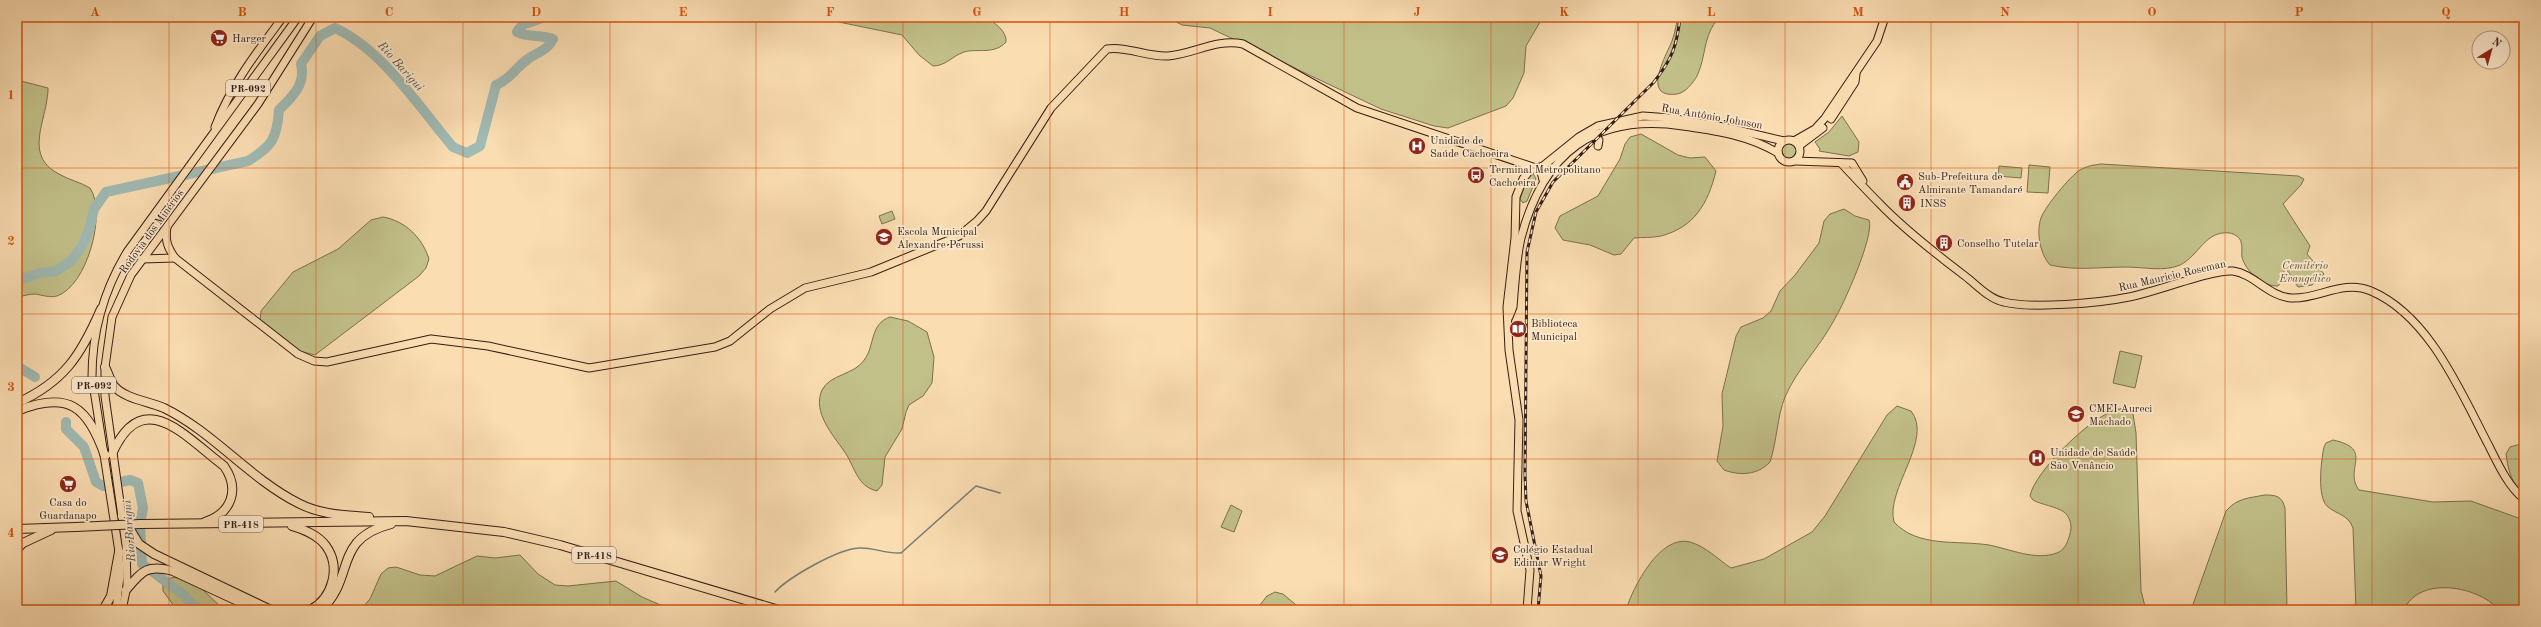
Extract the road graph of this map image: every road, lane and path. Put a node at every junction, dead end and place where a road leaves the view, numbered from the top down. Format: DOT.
graph roads {
  1 [pos="283,17"];
  2 [pos="298,17"];
  3 [pos="313,17"];
  4 [pos="1885,17"];
  5 [pos="1612,125"];
  6 [pos="213,134"];
  7 [pos="1594,136"];
  8 [pos="1784,141"];
  9 [pos="1598,146"];
  10 [pos="1798,146"];
  11 [pos="1778,153"];
  12 [pos="1795,161"];
  13 [pos="1815,161"];
  14 [pos="1519,162"];
  15 [pos="1841,163"];
  16 [pos="1536,168"];
  17 [pos="1527,172"];
  18 [pos="1543,180"];
  19 [pos="1869,191"];
  20 [pos="1516,202"];
  21 [pos="1530,207"];
  22 [pos="167,227"];
  23 [pos="175,258"];
  24 [pos="142,259"];
  25 [pos="101,309"];
  26 [pos="1508,318"];
  27 [pos="105,366"];
  28 [pos="17,403"];
  29 [pos="17,411"];
  30 [pos="109,458"];
  31 [pos="2524,500"];
  32 [pos="122,516"];
  33 [pos="406,521"];
  34 [pos="197,524"];
  35 [pos="286,524"];
  36 [pos="58,528"];
  37 [pos="17,529"];
  38 [pos="17,549"];
  39 [pos="119,552"];
  40 [pos="126,590"];
  41 [pos="103,610"];
  42 [pos="116,610"];
  43 [pos="122,610"];
  44 [pos="257,610"];
  45 [pos="271,610"];
  46 [pos="310,610"];
  47 [pos="321,610"];
  48 [pos="779,610"];
  49 [pos="1527,610"];
  1 -- 6 [label="main road"];
  2 -- 6 [label="main road, Rodovia dos Minérios / PR-092"];
  3 -- 22 [label="main road, Rodovia dos Minérios / PR-092"];
  4 -- 10 [label="main road"];
  5 -- 7 [label="main road"];
  5 -- 8 [label="main road, Rua Antônio Johnson"];
  5 -- 11 [label="main road, Rua Antônio Johnson"];
  5 -- 16 [label="main road"];
  6 -- 25 [label="main road, Rodovia dos Minérios / PR-092"];
  7 -- 9 [label="main road"];
  7 -- 18 [label="main road"];
  8 -- 10 [label="main road"];
  8 -- 11 [label="main road"];
  10 -- 12 [label="main road"];
  10 -- 13 [label="main road, Rua Mauricio Roseman"];
  11 -- 12 [label="main road"];
  12 -- 13 [label="main road, Rua Mauricio Roseman"];
  13 -- 15 [label="main road, Rua Mauricio Roseman"];
  14 -- 16 [label="main road"];
  14 -- 17 [label="main road"];
  14 -- 23 [label="main road"];
  15 -- 19 [label="main road, Rua Mauricio Roseman"];
  15 -- 19 [label="main road, Rua Mauricio Roseman"];
  16 -- 17 [label="main road"];
  16 -- 18 [label="main road"];
  17 -- 20 [label="main road"];
  18 -- 21 [label="main road"];
  19 -- 31 [label="main road, Rua Mauricio Roseman"];
  20 -- 21 [label="main road"];
  20 -- 26 [label="main road"];
  21 -- 26 [label="main road"];
  22 -- 23 [label="main road"];
  22 -- 24 [label="main road, Rodovia dos Minérios / PR-092"];
  23 -- 24 [label="main road"];
  24 -- 27 [label="main road, Rodovia dos Minérios / PR-092"];
  25 -- 28 [label="highway"];
  25 -- 30 [label="main road, Rodovia dos Minérios / PR-092"];
  26 -- 49 [label="main road"];
  27 -- 30 [label="main road, Rodovia dos Minérios / PR-092"];
  27 -- 33 [label="highway"];
  29 -- 30 [label="highway"];
  30 -- 32 [label="main road, Rodovia dos Minérios / PR-092"];
  30 -- 34 [label="highway"];
  30 -- 39 [label="main road, Rodovia dos Minérios / PR-092"];
  32 -- 40 [label="main road, Rodovia dos Minérios / PR-092"];
  32 -- 45 [label="highway"];
  33 -- 35 [label="highway, PR-418"];
  33 -- 47 [label="highway"];
  33 -- 48 [label="highway, PR-418"];
  34 -- 35 [label="highway, PR-418"];
  34 -- 36 [label="highway, PR-418, bridge"];
  35 -- 46 [label="highway"];
  36 -- 37 [label="highway, PR-418"];
  36 -- 38 [label="highway"];
  39 -- 41 [label="highway"];
  39 -- 42 [label="main road, Rodovia dos Minérios / PR-092"];
  40 -- 43 [label="main road, Rodovia dos Minérios / PR-092"];
  40 -- 44 [label="highway"];
}
